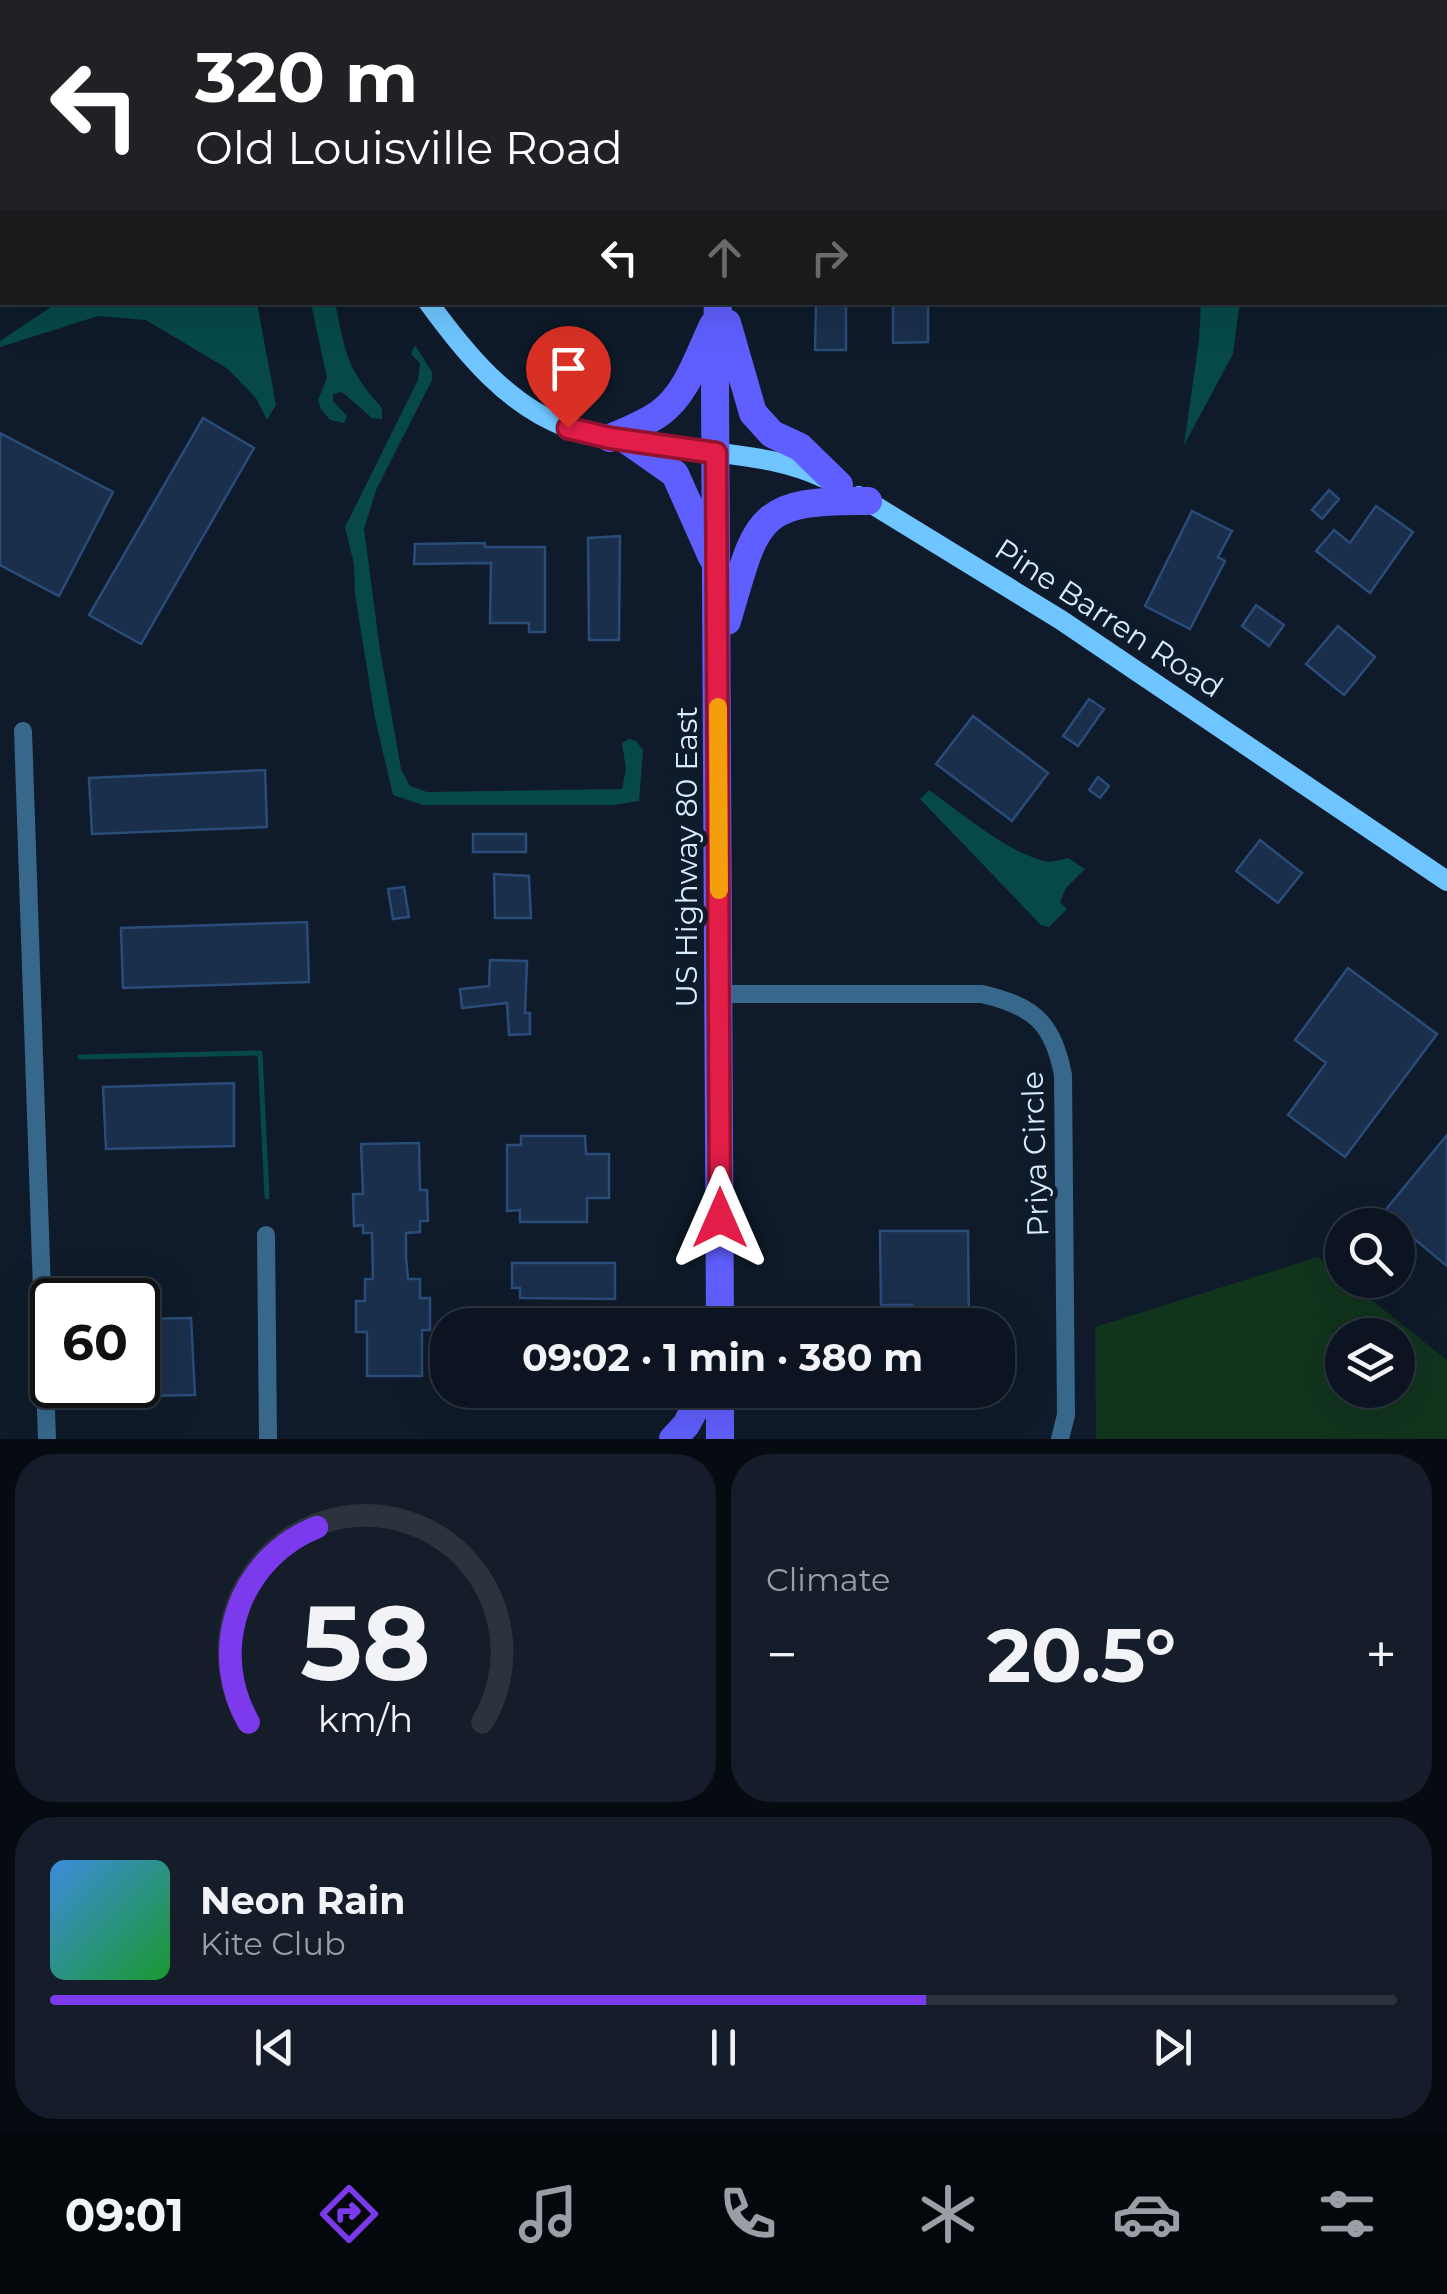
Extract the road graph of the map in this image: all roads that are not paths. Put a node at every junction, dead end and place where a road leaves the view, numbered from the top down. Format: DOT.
graph roads {
  1 [pos="430,305"];
  2 [pos="719,306"];
  3 [pos="619,440"];
  4 [pos="716,453"];
  5 [pos="840,486"];
  6 [pos="868,501"];
  7 [pos="718,573"];
  8 [pos="716,656"];
  9 [pos="23,731"];
  10 [pos="1447,880"];
  11 [pos="719,994"];
  12 [pos="266,1235"];
  13 [pos="720,1308"];
  14 [pos="695,1408"];
  15 [pos="720,1408"];
  16 [pos="46,1439"];
  17 [pos="268,1439"];
  18 [pos="673,1439"];
  19 [pos="720,1439"];
  20 [pos="1060,1439"];
  1 -- 3 [label="main road, Pine Barren Road"];
  2 -- 3 [label="main road"];
  2 -- 4 [label="main road, US Highway 80 East"];
  2 -- 5 [label="main road"];
  3 -- 4 [label="main road, Pine Barren Road"];
  3 -- 7 [label="main road"];
  4 -- 5 [label="main road, Pine Barren Road"];
  4 -- 7 [label="main road, US Highway 80 East"];
  5 -- 6 [label="main road, Pine Barren Road"];
  6 -- 8 [label="main road"];
  6 -- 10 [label="main road, Pine Barren Road"];
  7 -- 8 [label="main road, US Highway 80 East"];
  8 -- 11 [label="main road, US Highway 80 East"];
  9 -- 16 [label="street"];
  11 -- 13 [label="main road, US Highway 80 East"];
  11 -- 20 [label="street, Priya Circle"];
  12 -- 17 [label="street"];
  14 -- 18 [label="main road"];
  15 -- 19 [label="main road"];
}
